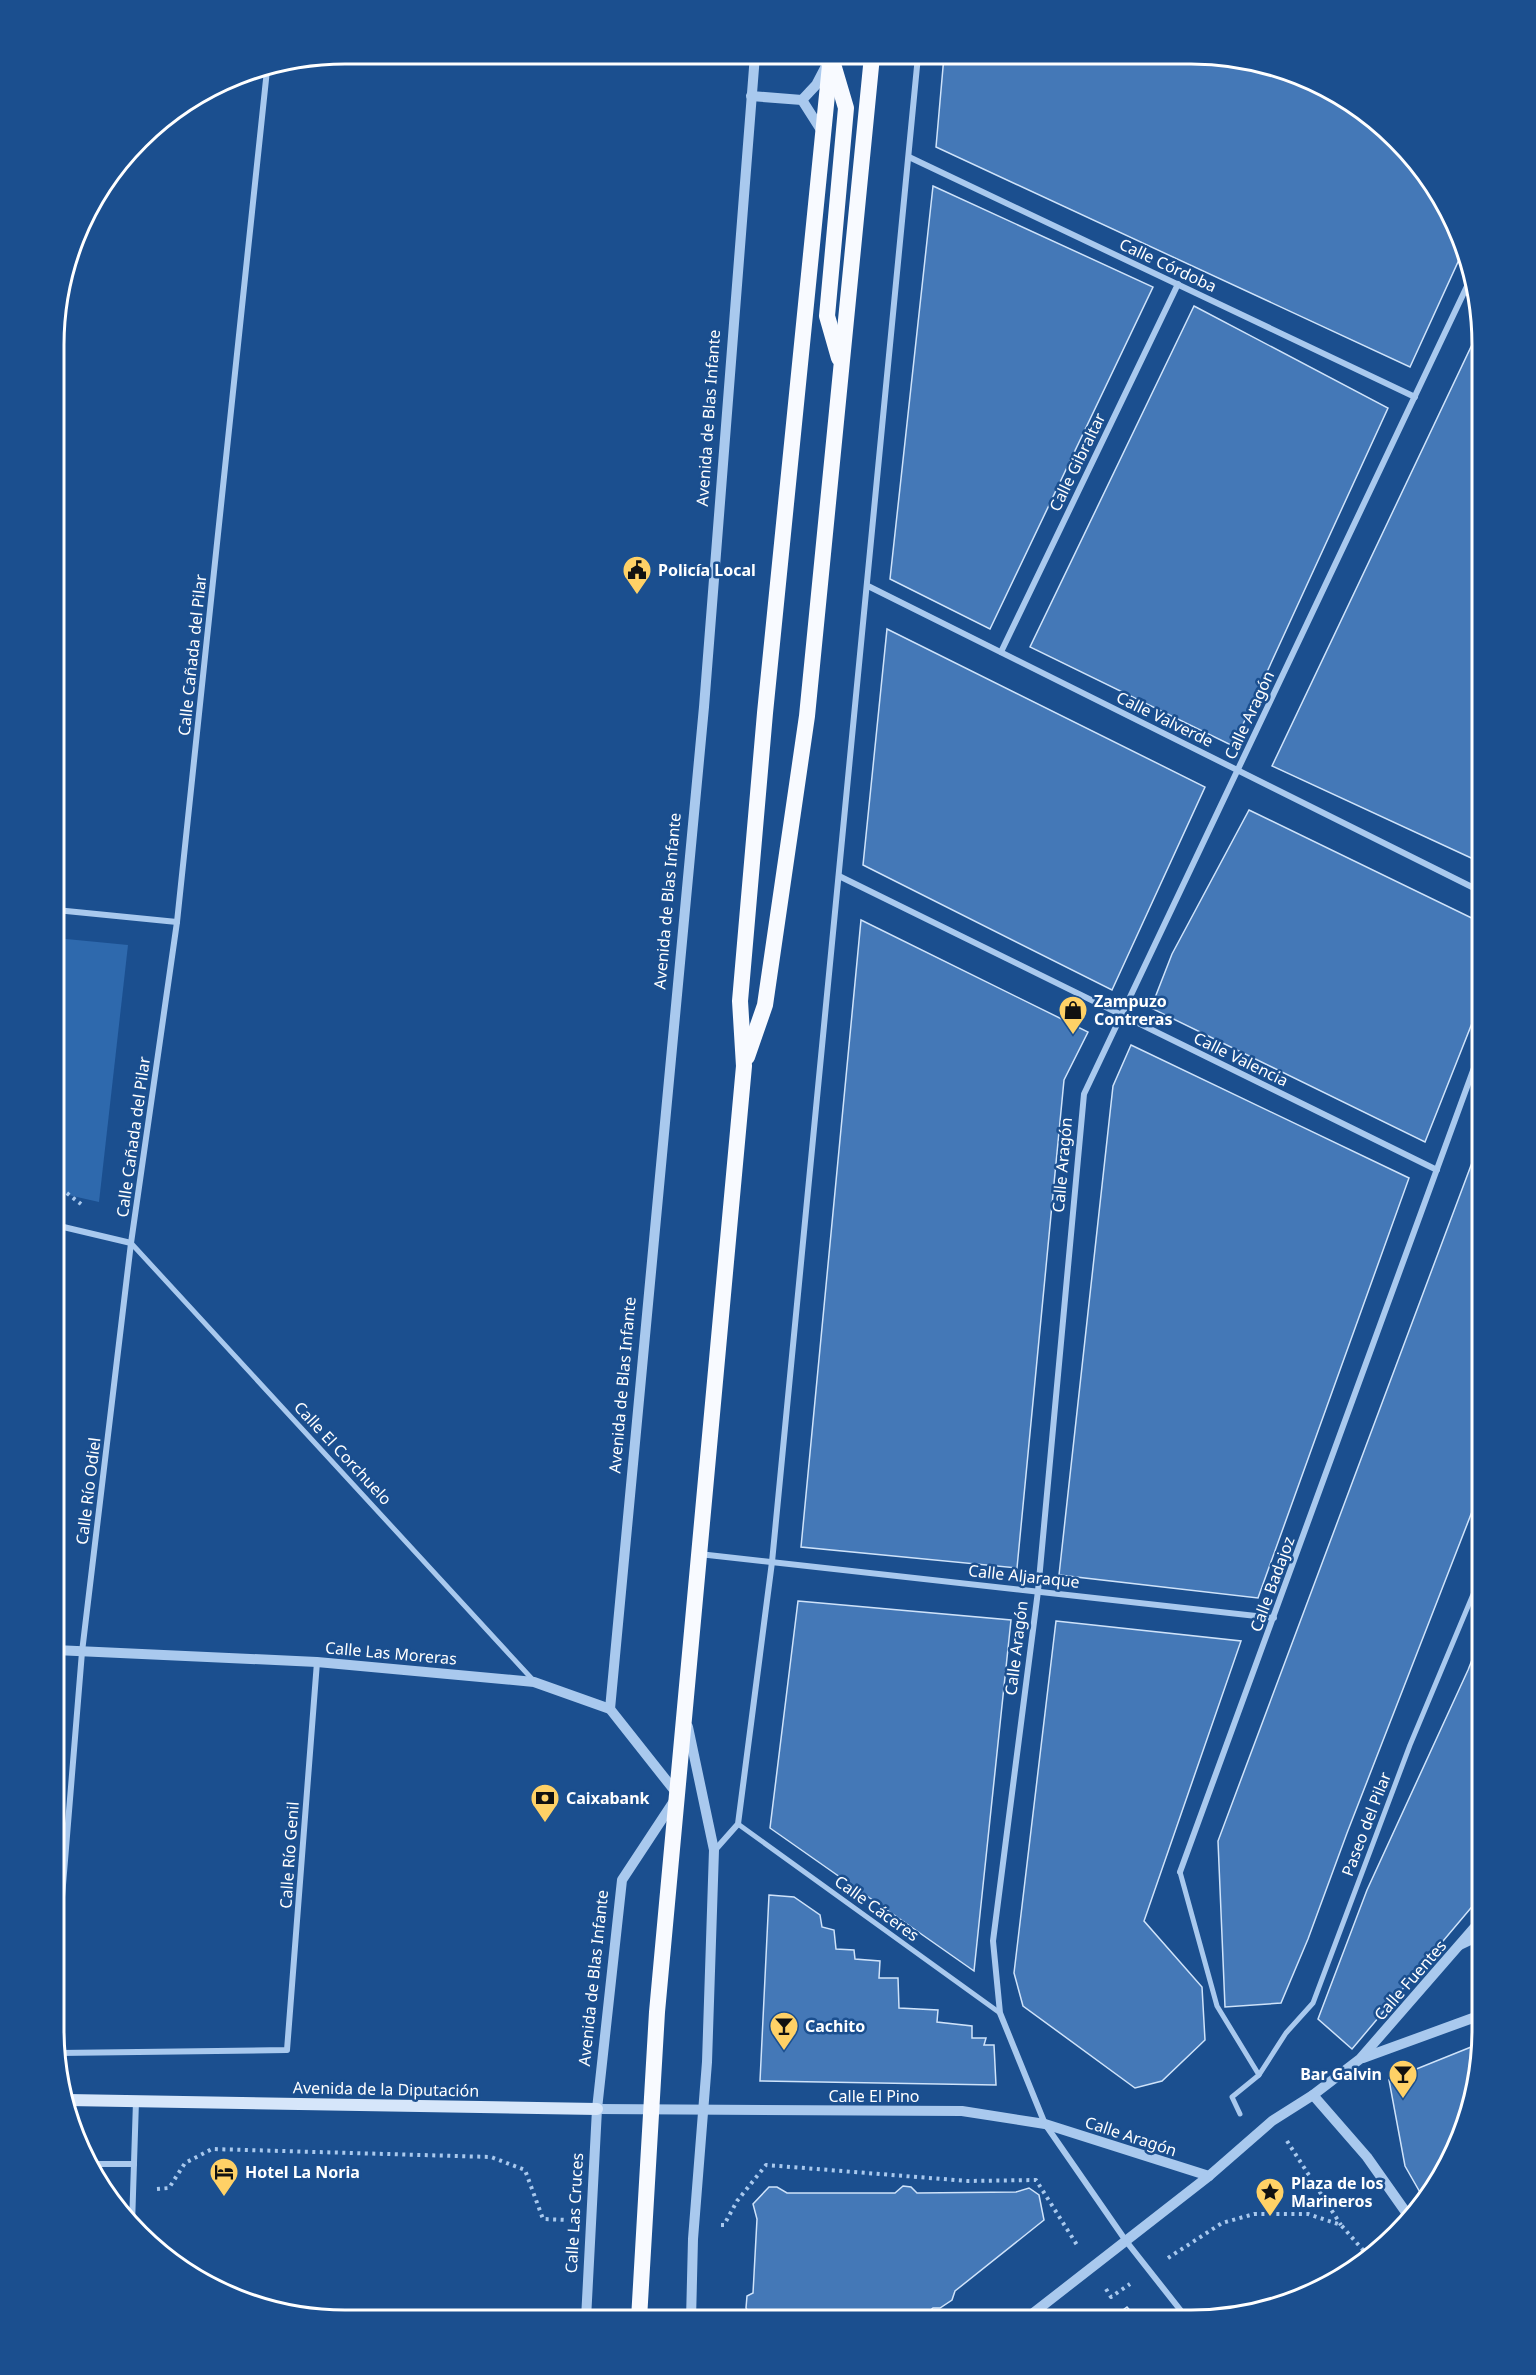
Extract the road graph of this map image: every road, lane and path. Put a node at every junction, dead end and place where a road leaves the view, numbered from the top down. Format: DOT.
graph roads {
  1 [pos="754,64"];
  2 [pos="827,64"];
  3 [pos="830,64"];
  4 [pos="833,64"];
  5 [pos="871,64"];
  6 [pos="917,64"];
  7 [pos="266,76"];
  8 [pos="751,96"];
  9 [pos="802,100"];
  10 [pos="824,134"];
  11 [pos="909,157"];
  12 [pos="1178,284"];
  13 [pos="1466,289"];
  14 [pos="841,368"];
  15 [pos="1415,397"];
  16 [pos="868,585"];
  17 [pos="1001,652"];
  18 [pos="1239,771"];
  19 [pos="839,876"];
  20 [pos="1472,887"];
  21 [pos="64,911"];
  22 [pos="177,922"];
  23 [pos="1119,1014"];
  24 [pos="744,1066"];
  25 [pos="1472,1074"];
  26 [pos="1437,1170"];
  27 [pos="64,1191"];
  28 [pos="81,1204"];
  29 [pos="64,1227"];
  30 [pos="131,1243"];
  31 [pos="697,1554"];
  32 [pos="772,1562"];
  33 [pos="1038,1591"];
  34 [pos="1472,1596"];
  35 [pos="1274,1618"];
  36 [pos="64,1651"];
  37 [pos="82,1652"];
  38 [pos="317,1662"];
  39 [pos="534,1682"];
  40 [pos="610,1709"];
  41 [pos="685,1715"];
  42 [pos="678,1796"];
  43 [pos="738,1824"];
  44 [pos="714,1850"];
  45 [pos="64,1872"];
  46 [pos="1180,1872"];
  47 [pos="1472,1930"];
  48 [pos="1472,1941"];
  49 [pos="1456,1949"];
  50 [pos="1000,2013"];
  51 [pos="1472,2018"];
  52 [pos="66,2053"];
  53 [pos="1360,2059"];
  54 [pos="1259,2075"];
  55 [pos="1313,2095"];
  56 [pos="74,2100"];
  57 [pos="136,2101"];
  58 [pos="597,2109"];
  59 [pos="651,2109"];
  60 [pos="703,2110"];
  61 [pos="1240,2114"];
  62 [pos="1045,2124"];
  63 [pos="1287,2141"];
  64 [pos="99,2164"];
  65 [pos="134,2164"];
  66 [pos="1209,2176"];
  67 [pos="133,2191"];
  68 [pos="1405,2211"];
  69 [pos="132,2213"];
  70 [pos="591,2220"];
  71 [pos="694,2224"];
  72 [pos="1341,2225"];
  73 [pos="1126,2241"];
  74 [pos="1363,2250"];
  75 [pos="1092,2268"];
  76 [pos="1149,2271"];
  77 [pos="586,2310"];
  78 [pos="640,2310"];
  79 [pos="691,2310"];
  80 [pos="1036,2310"];
  81 [pos="1180,2310"];
  1 -- 8 [label="street, Avenida de Blas Infante"];
  2 -- 9 [label="street"];
  3 -- 10 [label="highway, Avenida de Blas Infante"];
  4 -- 14 [label="highway"];
  5 -- 14 [label="highway, Avenida de Blas Infante"];
  6 -- 11 [label="street"];
  7 -- 22 [label="street, Calle Cañada del Pilar"];
  8 -- 9 [label="street"];
  8 -- 40 [label="street, Avenida de Blas Infante"];
  9 -- 10 [label="street"];
  10 -- 24 [label="highway, Avenida de Blas Infante"];
  11 -- 12 [label="street, Calle Córdoba"];
  11 -- 16 [label="street"];
  12 -- 15 [label="street, Calle Córdoba"];
  12 -- 17 [label="street, Calle Gibraltar"];
  13 -- 15 [label="street, Calle Aragón"];
  14 -- 24 [label="highway, Avenida de Blas Infante"];
  15 -- 18 [label="street, Calle Aragón"];
  16 -- 17 [label="street, Calle Valverde"];
  16 -- 19 [label="street"];
  17 -- 18 [label="street, Calle Valverde"];
  18 -- 20 [label="street, Calle Valverde"];
  18 -- 23 [label="street, Calle Aragón"];
  19 -- 23 [label="street, Calle Valencia"];
  19 -- 32 [label="street"];
  21 -- 22 [label="street"];
  22 -- 30 [label="street, Calle Cañada del Pilar"];
  23 -- 26 [label="street, Calle Valencia"];
  23 -- 33 [label="street, Calle Aragón"];
  24 -- 31 [label="highway, Avenida de Blas Infante"];
  25 -- 26 [label="street, Calle Badajoz"];
  26 -- 35 [label="street, Calle Badajoz"];
  27 -- 28 [label="path"];
  29 -- 30 [label="street"];
  30 -- 37 [label="street, Calle Río Odiel"];
  30 -- 39 [label="street, Calle El Corchuelo"];
  31 -- 32 [label="street"];
  31 -- 41 [label="highway, Avenida de Blas Infante"];
  32 -- 33 [label="street, Calle Aljaraque"];
  32 -- 43 [label="street"];
  33 -- 35 [label="street, Calle Aljaraque"];
  33 -- 50 [label="street, Calle Aragón"];
  34 -- 54 [label="street, Paseo del Pilar"];
  35 -- 46 [label="street, Calle Badajoz"];
  36 -- 37 [label="street, Calle Las Moreras"];
  37 -- 38 [label="street, Calle Las Moreras"];
  37 -- 45 [label="street, Calle Río Odiel"];
  38 -- 39 [label="street, Calle Las Moreras"];
  38 -- 52 [label="street, Calle Río Genil"];
  39 -- 40 [label="street, Calle Las Moreras"];
  40 -- 42 [label="street"];
  41 -- 42 [label="highway, Avenida de Blas Infante"];
  41 -- 44 [label="street, Avenida de Blas Infante"];
  42 -- 58 [label="street, Avenida de Blas Infante"];
  42 -- 59 [label="highway, Avenida de Blas Infante"];
  43 -- 44 [label="street"];
  43 -- 50 [label="street, Calle Cáceres"];
  44 -- 60 [label="street, Avenida de Blas Infante"];
  46 -- 54 [label="street, Calle Badajoz"];
  47 -- 49 [label="street, Calle Fuentes"];
  48 -- 49 [label="street"];
  49 -- 53 [label="street, Calle Fuentes"];
  50 -- 62 [label="street, Calle Aragón"];
  51 -- 53 [label="street"];
  53 -- 55 [label="street"];
  54 -- 61 [label="street"];
  55 -- 66 [label="street"];
  55 -- 68 [label="street"];
  56 -- 57 [label="main road, Avenida de la Diputación"];
  57 -- 58 [label="main road, Avenida de la Diputación"];
  57 -- 65 [label="street"];
  58 -- 59 [label="street, Avenida de la Diputación"];
  58 -- 70 [label="street, Calle Las Cruces"];
  59 -- 60 [label="street, Avenida de la Diputación"];
  59 -- 78 [label="highway"];
  60 -- 62 [label="street, Calle El Pino"];
  60 -- 71 [label="street"];
  62 -- 66 [label="street, Calle Aragón"];
  62 -- 73 [label="street, Calle Aragón"];
  63 -- 72 [label="path"];
  64 -- 65 [label="street"];
  65 -- 67 [label="street"];
  66 -- 73 [label="street"];
  67 -- 69 [label="street"];
  67 -- 70 [label="path"];
  70 -- 77 [label="street, Calle Las Cruces"];
  71 -- 75 [label="path"];
  71 -- 79 [label="street"];
  72 -- 74 [label="path"];
  72 -- 76 [label="path"];
  73 -- 75 [label="street"];
  73 -- 76 [label="street"];
  75 -- 76 [label="path"];
  75 -- 80 [label="street"];
  76 -- 81 [label="street"];
}
